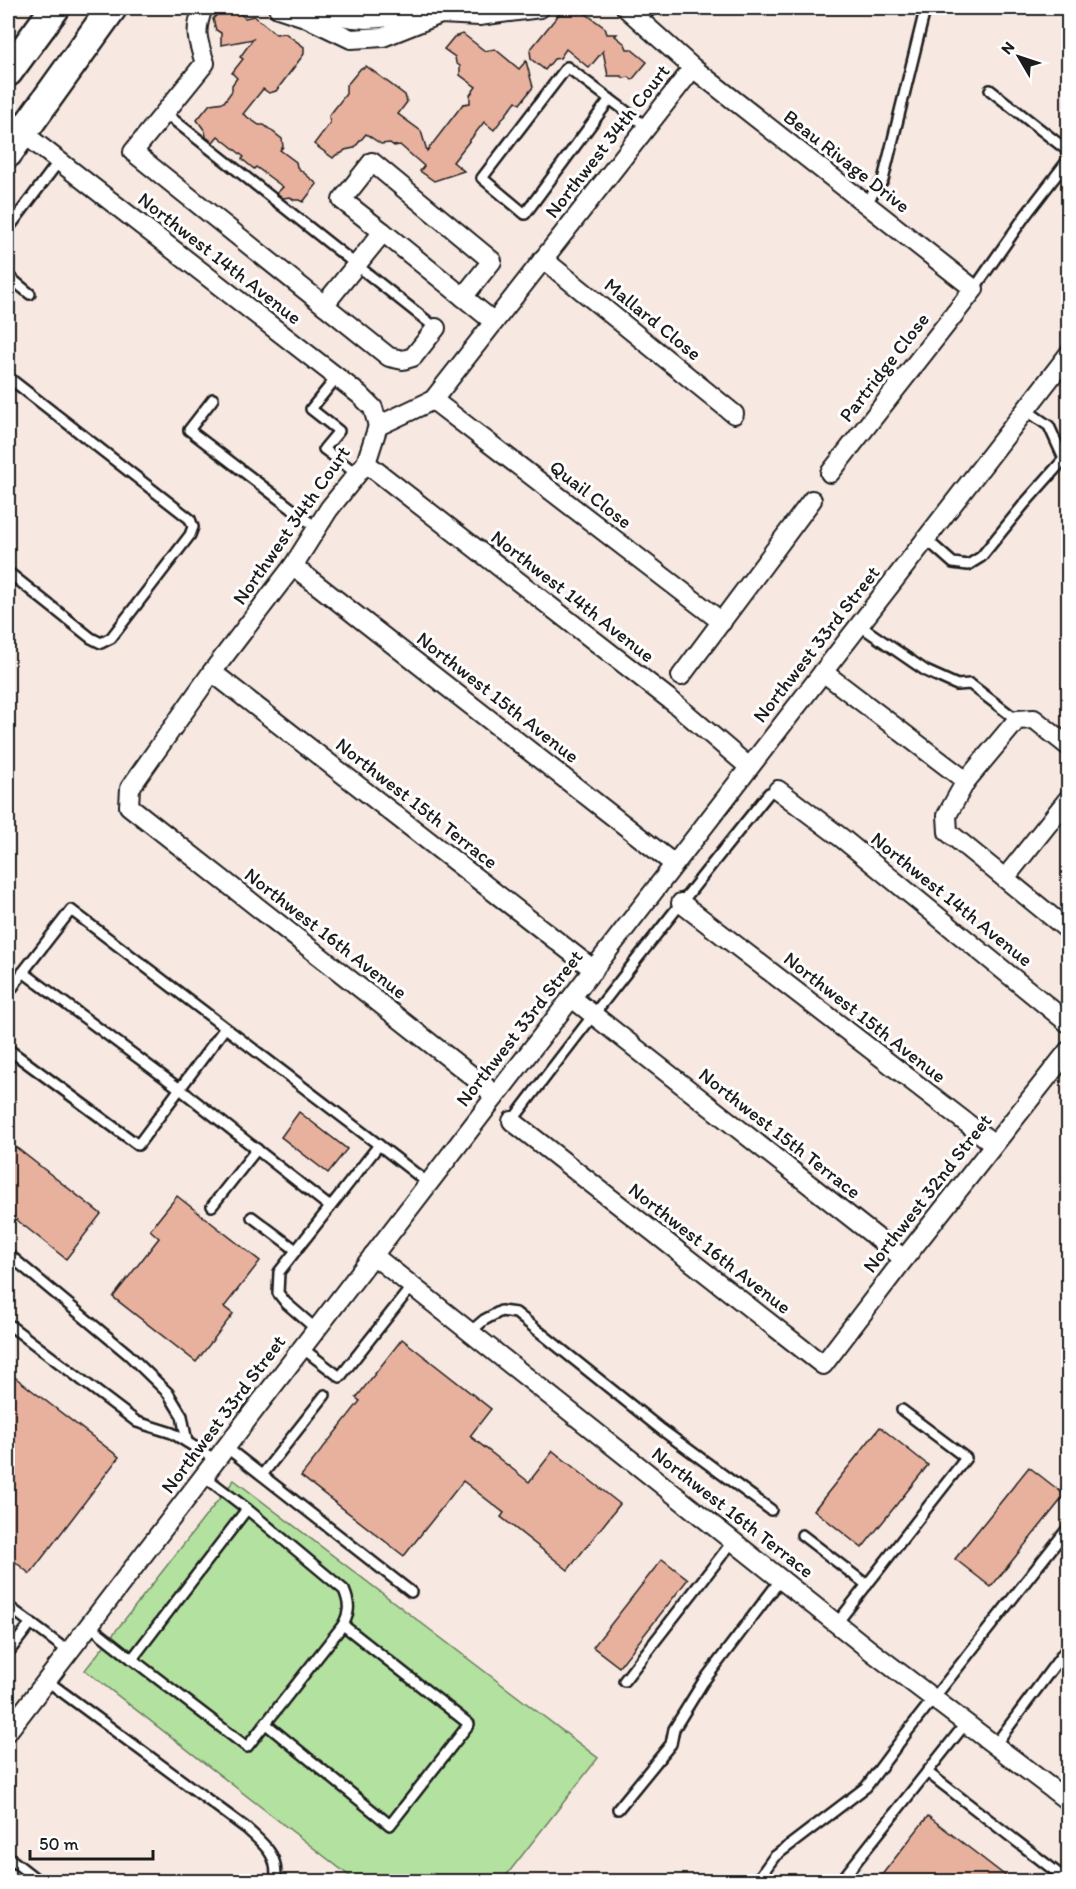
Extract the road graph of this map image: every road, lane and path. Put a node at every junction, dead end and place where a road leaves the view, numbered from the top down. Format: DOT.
graph roads {
  1 [pos="55,8"];
  2 [pos="112,8"];
  3 [pos="203,8"];
  4 [pos="278,8"];
  5 [pos="319,8"];
  6 [pos="422,8"];
  7 [pos="540,8"];
  8 [pos="654,8"];
  9 [pos="924,10"];
  10 [pos="632,13"];
  11 [pos="693,68"];
  12 [pos="8,72"];
  13 [pos="990,90"];
  14 [pos="610,99"];
  15 [pos="165,113"];
  16 [pos="647,127"];
  17 [pos="15,143"];
  18 [pos="1068,151"];
  19 [pos="1068,160"];
  20 [pos="59,161"];
  21 [pos="866,203"];
  22 [pos="8,229"];
  23 [pos="383,232"];
  24 [pos="543,259"];
  25 [pos="357,265"];
  26 [pos="8,276"];
  27 [pos="974,289"];
  28 [pos="30,294"];
  29 [pos="463,297"];
  30 [pos="324,305"];
  31 [pos="494,322"];
  32 [pos="436,328"];
  33 [pos="1068,355"];
  34 [pos="8,377"];
  35 [pos="337,377"];
  36 [pos="213,399"];
  37 [pos="433,400"];
  38 [pos="1026,410"];
  39 [pos="734,414"];
  40 [pos="378,426"];
  41 [pos="1066,461"];
  42 [pos="362,469"];
  43 [pos="830,473"];
  44 [pos="812,500"];
  45 [pos="317,528"];
  46 [pos="926,539"];
  47 [pos="293,566"];
  48 [pos="8,572"];
  49 [pos="722,622"];
  50 [pos="859,625"];
  51 [pos="212,672"];
  52 [pos="823,672"];
  53 [pos="681,676"];
  54 [pos="1017,720"];
  55 [pos="1068,746"];
  56 [pos="749,767"];
  57 [pos="966,781"];
  58 [pos="778,789"];
  59 [pos="1068,800"];
  60 [pos="129,806"];
  61 [pos="674,864"];
  62 [pos="1005,878"];
  63 [pos="681,903"];
  64 [pos="1068,930"];
  65 [pos="594,970"];
  66 [pos="23,972"];
  67 [pos="8,993"];
  68 [pos="572,998"];
  69 [pos="592,1014"];
  70 [pos="1068,1023"];
  71 [pos="225,1028"];
  72 [pos="8,1049"];
  73 [pos="1068,1051"];
  74 [pos="180,1089"];
  75 [pos="494,1098"];
  76 [pos="512,1121"];
  77 [pos="994,1144"];
  78 [pos="380,1145"];
  79 [pos="257,1149"];
  80 [pos="428,1183"];
  81 [pos="212,1206"];
  82 [pos="330,1207"];
  83 [pos="252,1217"];
  84 [pos="296,1250"];
  85 [pos="8,1254"];
  86 [pos="373,1255"];
  87 [pos="904,1259"];
  88 [pos="412,1286"];
  89 [pos="8,1324"];
  90 [pos="316,1329"];
  91 [pos="470,1332"];
  92 [pos="302,1348"];
  93 [pos="823,1365"];
  94 [pos="326,1395"];
  95 [pos="902,1410"];
  96 [pos="187,1442"];
  97 [pos="221,1454"];
  98 [pos="262,1475"];
  99 [pos="204,1476"];
  100 [pos="247,1509"];
  101 [pos="771,1510"];
  102 [pos="1068,1528"];
  103 [pos="802,1535"];
  104 [pos="733,1541"];
  105 [pos="781,1579"];
  106 [pos="867,1585"];
  107 [pos="411,1592"];
  108 [pos="8,1606"];
  109 [pos="31,1623"];
  110 [pos="837,1623"];
  111 [pos="89,1625"];
  112 [pos="343,1625"];
  113 [pos="1068,1647"];
  114 [pos="69,1652"];
  115 [pos="8,1653"];
  116 [pos="132,1659"];
  117 [pos="46,1680"];
  118 [pos="624,1681"];
  119 [pos="935,1698"];
  120 [pos="966,1723"];
  121 [pos="266,1724"];
  122 [pos="8,1731"];
  123 [pos="995,1745"];
  124 [pos="927,1772"];
  125 [pos="1068,1801"];
  126 [pos="618,1809"];
  127 [pos="8,1857"];
  128 [pos="40,1881"];
  129 [pos="275,1881"];
  130 [pos="756,1881"];
  131 [pos="840,1881"];
  132 [pos="1068,1881"];
  1 -- 12 [label="main road"];
  2 -- 17 [label="main road"];
  3 -- 15 [label="street"];
  4 -- 7 [label="street"];
  5 -- 6 [label="street"];
  8 -- 10 [label="lane"];
  9 -- 21 [label="lane"];
  10 -- 11 [label="street, Beau Rivage Drive"];
  11 -- 16 [label="street, Northwest 34th Court"];
  11 -- 21 [label="street, Beau Rivage Drive"];
  13 -- 18 [label="lane"];
  14 -- 14 [label="lane"];
  14 -- 16 [label="lane"];
  15 -- 25 [label="lane"];
  15 -- 30 [label="street"];
  16 -- 24 [label="street, Northwest 34th Court"];
  17 -- 20 [label="street, Northwest 14th Avenue"];
  19 -- 27 [label="lane"];
  20 -- 22 [label="lane"];
  20 -- 35 [label="street, Northwest 14th Avenue"];
  21 -- 27 [label="street, Beau Rivage Drive"];
  23 -- 25 [label="street"];
  23 -- 29 [label="street"];
  23 -- 29 [label="street"];
  24 -- 31 [label="street, Northwest 34th Court"];
  24 -- 39 [label="street, Mallard Close"];
  25 -- 30 [label="street"];
  25 -- 32 [label="lane"];
  26 -- 28 [label="lane"];
  27 -- 43 [label="street, Partridge Close"];
  29 -- 31 [label="street"];
  30 -- 32 [label="street"];
  31 -- 37 [label="street, Northwest 34th Court"];
  33 -- 38 [label="street, Northwest 33rd Street"];
  34 -- 48 [label="lane"];
  35 -- 40 [label="street, Northwest 14th Avenue"];
  35 -- 42 [label="lane"];
  36 -- 45 [label="lane"];
  37 -- 40 [label="street, Northwest 34th Court"];
  37 -- 49 [label="street, Quail Close"];
  38 -- 41 [label="lane"];
  38 -- 46 [label="street, Northwest 33rd Street"];
  40 -- 42 [label="street, Northwest 34th Court"];
  41 -- 46 [label="lane"];
  42 -- 45 [label="street, Northwest 34th Court"];
  42 -- 56 [label="street, Northwest 14th Avenue"];
  44 -- 49 [label="street"];
  45 -- 47 [label="street, Northwest 34th Court"];
  46 -- 50 [label="street, Northwest 33rd Street"];
  47 -- 51 [label="street, Northwest 34th Court"];
  47 -- 61 [label="street, Northwest 15th Avenue"];
  49 -- 53 [label="street"];
  50 -- 52 [label="street, Northwest 33rd Street"];
  50 -- 54 [label="lane"];
  51 -- 60 [label="street, Northwest 34th Court"];
  51 -- 65 [label="street, Northwest 15th Terrace"];
  52 -- 56 [label="street, Northwest 33rd Street"];
  52 -- 57 [label="street"];
  54 -- 55 [label="street"];
  54 -- 57 [label="street"];
  56 -- 61 [label="street, Northwest 33rd Street"];
  57 -- 62 [label="street"];
  58 -- 63 [label="lane"];
  58 -- 70 [label="street, Northwest 14th Avenue"];
  59 -- 62 [label="street"];
  60 -- 75 [label="street, Northwest 16th Avenue"];
  61 -- 65 [label="street, Northwest 33rd Street"];
  62 -- 64 [label="street"];
  63 -- 69 [label="lane"];
  63 -- 77 [label="street, Northwest 15th Avenue"];
  65 -- 68 [label="street, Northwest 33rd Street"];
  66 -- 67 [label="lane"];
  66 -- 71 [label="lane"];
  66 -- 74 [label="lane"];
  68 -- 69 [label="street, Northwest 15th Terrace"];
  68 -- 75 [label="street, Northwest 33rd Street"];
  69 -- 76 [label="lane"];
  69 -- 87 [label="street, Northwest 15th Terrace"];
  71 -- 74 [label="lane"];
  71 -- 78 [label="lane"];
  72 -- 74 [label="lane"];
  73 -- 77 [label="street, Northwest 32nd Street"];
  74 -- 79 [label="lane"];
  75 -- 80 [label="street, Northwest 33rd Street"];
  76 -- 93 [label="street, Northwest 16th Avenue"];
  77 -- 87 [label="street, Northwest 32nd Street"];
  78 -- 80 [label="lane"];
  78 -- 82 [label="lane"];
  79 -- 81 [label="lane"];
  79 -- 82 [label="lane"];
  80 -- 86 [label="street, Northwest 33rd Street"];
  82 -- 84 [label="lane"];
  83 -- 84 [label="lane"];
  84 -- 90 [label="lane"];
  85 -- 96 [label="lane"];
  86 -- 88 [label="street, Northwest 16th Terrace"];
  86 -- 90 [label="street, Northwest 33rd Street"];
  87 -- 93 [label="street, Northwest 32nd Street"];
  88 -- 91 [label="street, Northwest 16th Terrace"];
  88 -- 92 [label="lane"];
  89 -- 96 [label="lane"];
  90 -- 92 [label="street, Northwest 33rd Street"];
  91 -- 101 [label="lane"];
  91 -- 104 [label="street, Northwest 16th Terrace"];
  92 -- 97 [label="street, Northwest 33rd Street"];
  94 -- 98 [label="lane"];
  95 -- 106 [label="lane"];
  96 -- 97 [label="lane"];
  97 -- 98 [label="lane"];
  97 -- 99 [label="street, Northwest 33rd Street"];
  98 -- 107 [label="lane"];
  99 -- 100 [label="lane"];
  99 -- 111 [label="street, Northwest 33rd Street"];
  100 -- 112 [label="lane"];
  100 -- 116 [label="lane"];
  102 -- 119 [label="lane"];
  103 -- 106 [label="lane"];
  104 -- 105 [label="street, Northwest 16th Terrace"];
  104 -- 118 [label="lane"];
  105 -- 110 [label="street, Northwest 16th Terrace"];
  105 -- 126 [label="lane"];
  106 -- 110 [label="lane"];
  108 -- 109 [label="lane"];
  109 -- 114 [label="lane"];
  109 -- 115 [label="lane"];
  110 -- 119 [label="street, Northwest 16th Terrace"];
  111 -- 114 [label="street, Northwest 33rd Street"];
  111 -- 116 [label="lane"];
  112 -- 121 [label="lane"];
  112 -- 121 [label="lane"];
  113 -- 123 [label="lane"];
  114 -- 117 [label="street, Northwest 33rd Street"];
  116 -- 121 [label="lane"];
  117 -- 122 [label="street, Northwest 33rd Street"];
  117 -- 129 [label="lane"];
  119 -- 120 [label="street, Northwest 16th Terrace"];
  119 -- 130 [label="lane"];
  120 -- 123 [label="street, Northwest 16th Terrace"];
  120 -- 124 [label="lane"];
  123 -- 125 [label="street, Northwest 16th Terrace"];
  124 -- 131 [label="lane"];
  124 -- 132 [label="lane"];
  127 -- 128 [label="lane"];
}
